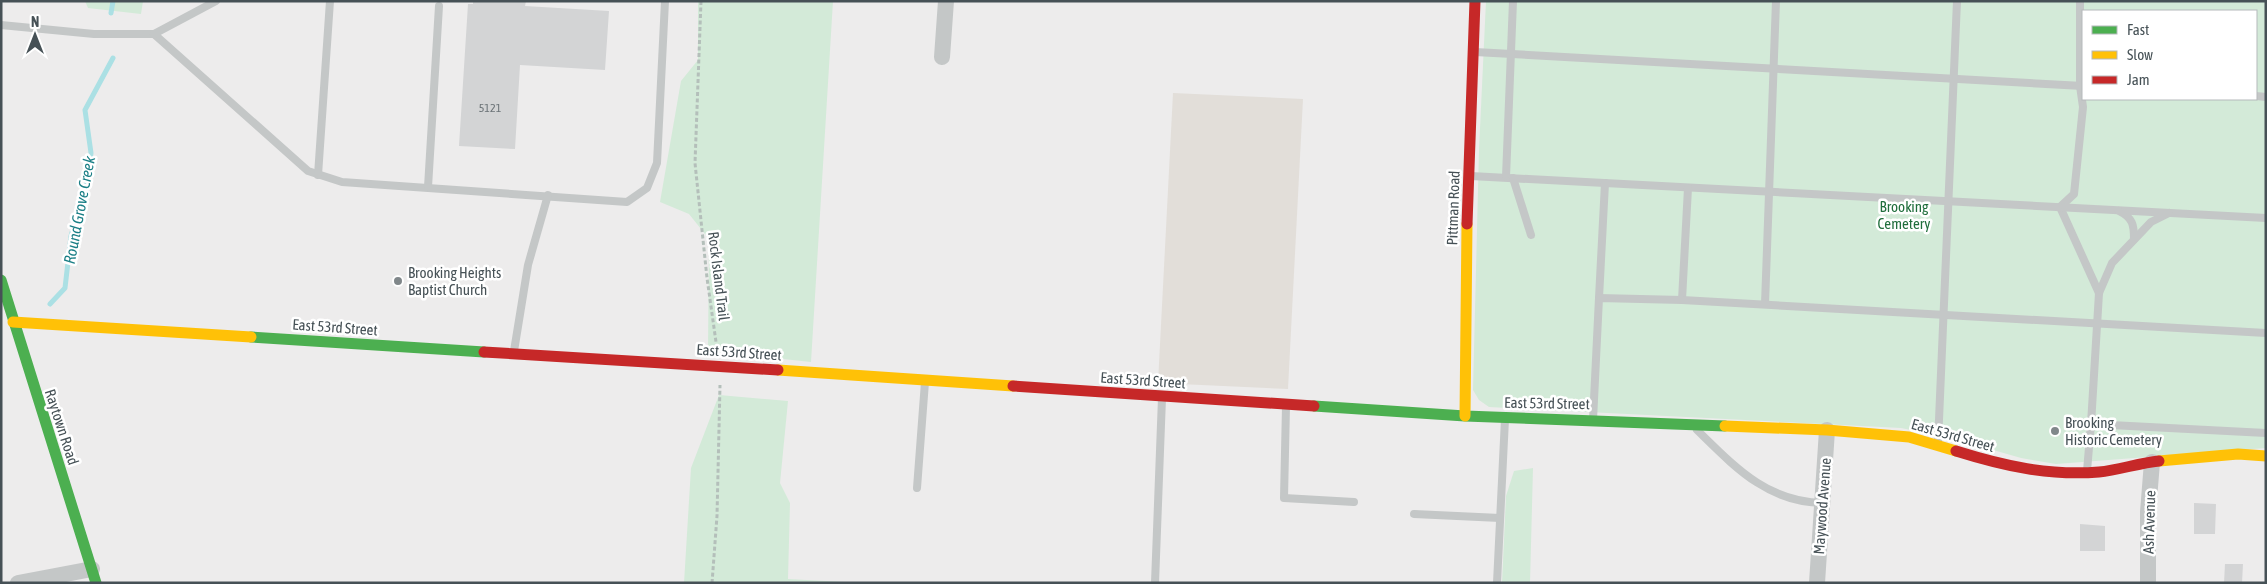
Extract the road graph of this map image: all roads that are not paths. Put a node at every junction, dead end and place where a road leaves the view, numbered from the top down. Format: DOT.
graph roads {
  1 [pos="216,1"];
  2 [pos="330,1"];
  3 [pos="664,1"];
  4 [pos="946,1"];
  5 [pos="1475,1"];
  6 [pos="1513,1"];
  7 [pos="1776,1"];
  8 [pos="1957,1"];
  9 [pos="2080,1"];
  10 [pos="439,6"];
  11 [pos="1,25"];
  12 [pos="154,34"];
  13 [pos="1473,52"];
  14 [pos="1510,54"];
  15 [pos="942,57"];
  16 [pos="1773,69"];
  17 [pos="1953,79"];
  18 [pos="2082,86"];
  19 [pos="2083,100"];
  20 [pos="318,175"];
  21 [pos="1469,176"];
  22 [pos="1509,178"];
  23 [pos="1605,183"];
  24 [pos="428,187"];
  25 [pos="1688,188"];
  26 [pos="1768,192"];
  27 [pos="548,196"];
  28 [pos="1948,201"];
  29 [pos="2060,207"];
  30 [pos="2118,210"];
  31 [pos="2170,213"];
  32 [pos="2266,218"];
  33 [pos="1531,235"];
  34 [pos="2134,240"];
  35 [pos="1,280"];
  36 [pos="2099,293"];
  37 [pos="1599,298"];
  38 [pos="1682,300"];
  39 [pos="1764,304"];
  40 [pos="1943,314"];
  41 [pos="13,322"];
  42 [pos="2097,322"];
  43 [pos="2266,333"];
  44 [pos="514,353"];
  45 [pos="925,380"];
  46 [pos="1162,396"];
  47 [pos="1286,404"];
  48 [pos="1465,416"];
  49 [pos="1505,417"];
  50 [pos="1593,420"];
  51 [pos="1690,424"];
  52 [pos="2091,424"];
  53 [pos="1827,430"];
  54 [pos="2266,433"];
  55 [pos="1938,445"];
  56 [pos="2266,456"];
  57 [pos="2152,462"];
  58 [pos="2086,473"];
  59 [pos="917,488"];
  60 [pos="1354,502"];
  61 [pos="1823,503"];
  62 [pos="1414,514"];
  63 [pos="1500,518"];
  64 [pos="94,576"];
  65 [pos="18,583"];
  66 [pos="1155,583"];
  67 [pos="1497,583"];
  68 [pos="1817,583"];
  69 [pos="2148,583"];
  1 -- 12 [label="lane"];
  2 -- 20 [label="lane"];
  3 -- 27 [label="lane"];
  4 -- 15 [label="street"];
  5 -- 13 [label="street, Pittman Road"];
  6 -- 14 [label="lane"];
  7 -- 16 [label="lane"];
  8 -- 17 [label="lane"];
  9 -- 18 [label="lane"];
  10 -- 24 [label="lane"];
  11 -- 12 [label="lane"];
  12 -- 20 [label="lane"];
  13 -- 14 [label="lane"];
  13 -- 21 [label="street, Pittman Road"];
  14 -- 16 [label="lane"];
  14 -- 22 [label="lane"];
  16 -- 17 [label="lane"];
  16 -- 26 [label="lane"];
  17 -- 18 [label="lane"];
  17 -- 28 [label="lane"];
  19 -- 29 [label="lane"];
  20 -- 24 [label="lane"];
  21 -- 22 [label="lane"];
  21 -- 48 [label="street, Pittman Road"];
  22 -- 23 [label="lane"];
  22 -- 33 [label="lane"];
  23 -- 25 [label="lane"];
  23 -- 37 [label="lane"];
  24 -- 27 [label="lane"];
  25 -- 26 [label="lane"];
  25 -- 38 [label="lane"];
  26 -- 28 [label="lane"];
  26 -- 39 [label="lane"];
  27 -- 44 [label="lane"];
  28 -- 29 [label="lane"];
  28 -- 40 [label="lane"];
  29 -- 30 [label="lane"];
  29 -- 36 [label="lane"];
  30 -- 31 [label="lane"];
  30 -- 34 [label="lane"];
  31 -- 32 [label="lane"];
  31 -- 34 [label="lane"];
  34 -- 36 [label="lane"];
  35 -- 41 [label="street, Raytown Road"];
  36 -- 42 [label="lane"];
  37 -- 38 [label="lane"];
  37 -- 50 [label="lane"];
  38 -- 39 [label="lane"];
  39 -- 40 [label="lane"];
  40 -- 42 [label="lane"];
  40 -- 55 [label="lane"];
  41 -- 44 [label="street, East 53rd Street"];
  41 -- 64 [label="street, Raytown Road"];
  42 -- 43 [label="lane"];
  42 -- 52 [label="lane"];
  44 -- 45 [label="street, East 53rd Street"];
  45 -- 46 [label="street, East 53rd Street"];
  45 -- 59 [label="lane"];
  46 -- 47 [label="street, East 53rd Street"];
  46 -- 66 [label="lane"];
  47 -- 48 [label="street, East 53rd Street"];
  47 -- 60 [label="lane"];
  48 -- 49 [label="street, East 53rd Street"];
  49 -- 50 [label="street, East 53rd Street"];
  49 -- 63 [label="lane"];
  50 -- 51 [label="street, East 53rd Street"];
  51 -- 53 [label="street, East 53rd Street"];
  51 -- 61 [label="lane"];
  52 -- 54 [label="lane"];
  52 -- 58 [label="lane"];
  53 -- 55 [label="street, East 53rd Street"];
  53 -- 61 [label="street, Maywood Avenue"];
  55 -- 58 [label="street, East 53rd Street"];
  56 -- 57 [label="street, East 53rd Street"];
  57 -- 58 [label="street, East 53rd Street"];
  57 -- 69 [label="street, Ash Avenue"];
  61 -- 68 [label="street, Maywood Avenue"];
  62 -- 63 [label="lane"];
  63 -- 67 [label="lane"];
  64 -- 65 [label="street"];
}
